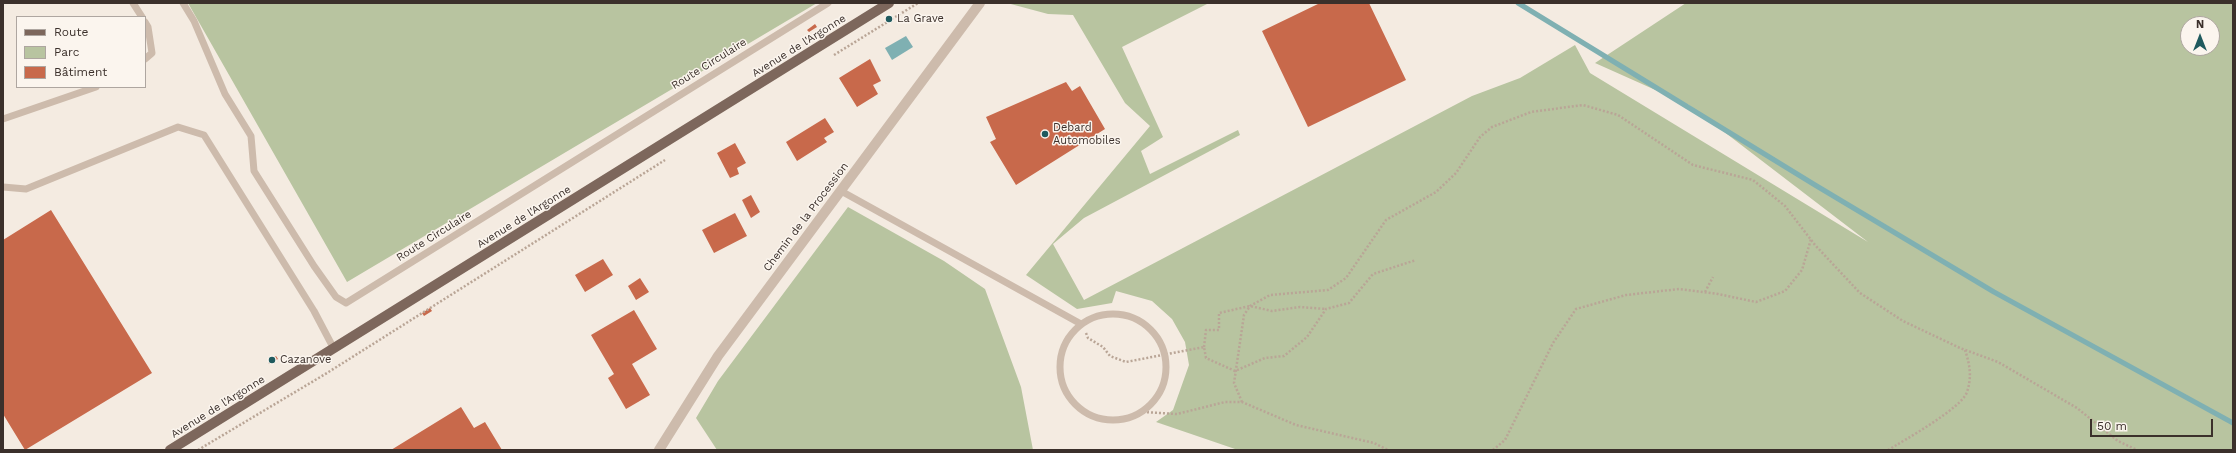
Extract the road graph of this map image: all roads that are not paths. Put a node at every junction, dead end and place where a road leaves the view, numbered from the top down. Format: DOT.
graph roads {
  1 [pos="133,3"];
  2 [pos="182,3"];
  3 [pos="828,3"];
  4 [pos="890,3"];
  5 [pos="980,3"];
  6 [pos="141,16"];
  7 [pos="146,24"];
  8 [pos="146,58"];
  9 [pos="93,88"];
  10 [pos="3,119"];
  11 [pos="3,187"];
  12 [pos="841,191"];
  13 [pos="1081,324"];
  14 [pos="334,349"];
  15 [pos="170,450"];
  16 [pos="659,450"];
  1 -- 6 [label="lane"];
  2 -- 3 [label="lane, Route Circulaire"];
  4 -- 14 [label="main road, Avenue de l'Argonne"];
  5 -- 12 [label="street, Chemin de la Procession"];
  7 -- 8 [label="lane"];
  9 -- 10 [label="lane"];
  11 -- 14 [label="lane"];
  12 -- 13 [label="lane"];
  12 -- 16 [label="street, Chemin de la Procession"];
  13 -- 13 [label="lane"];
  14 -- 15 [label="main road, Avenue de l'Argonne"];
}
